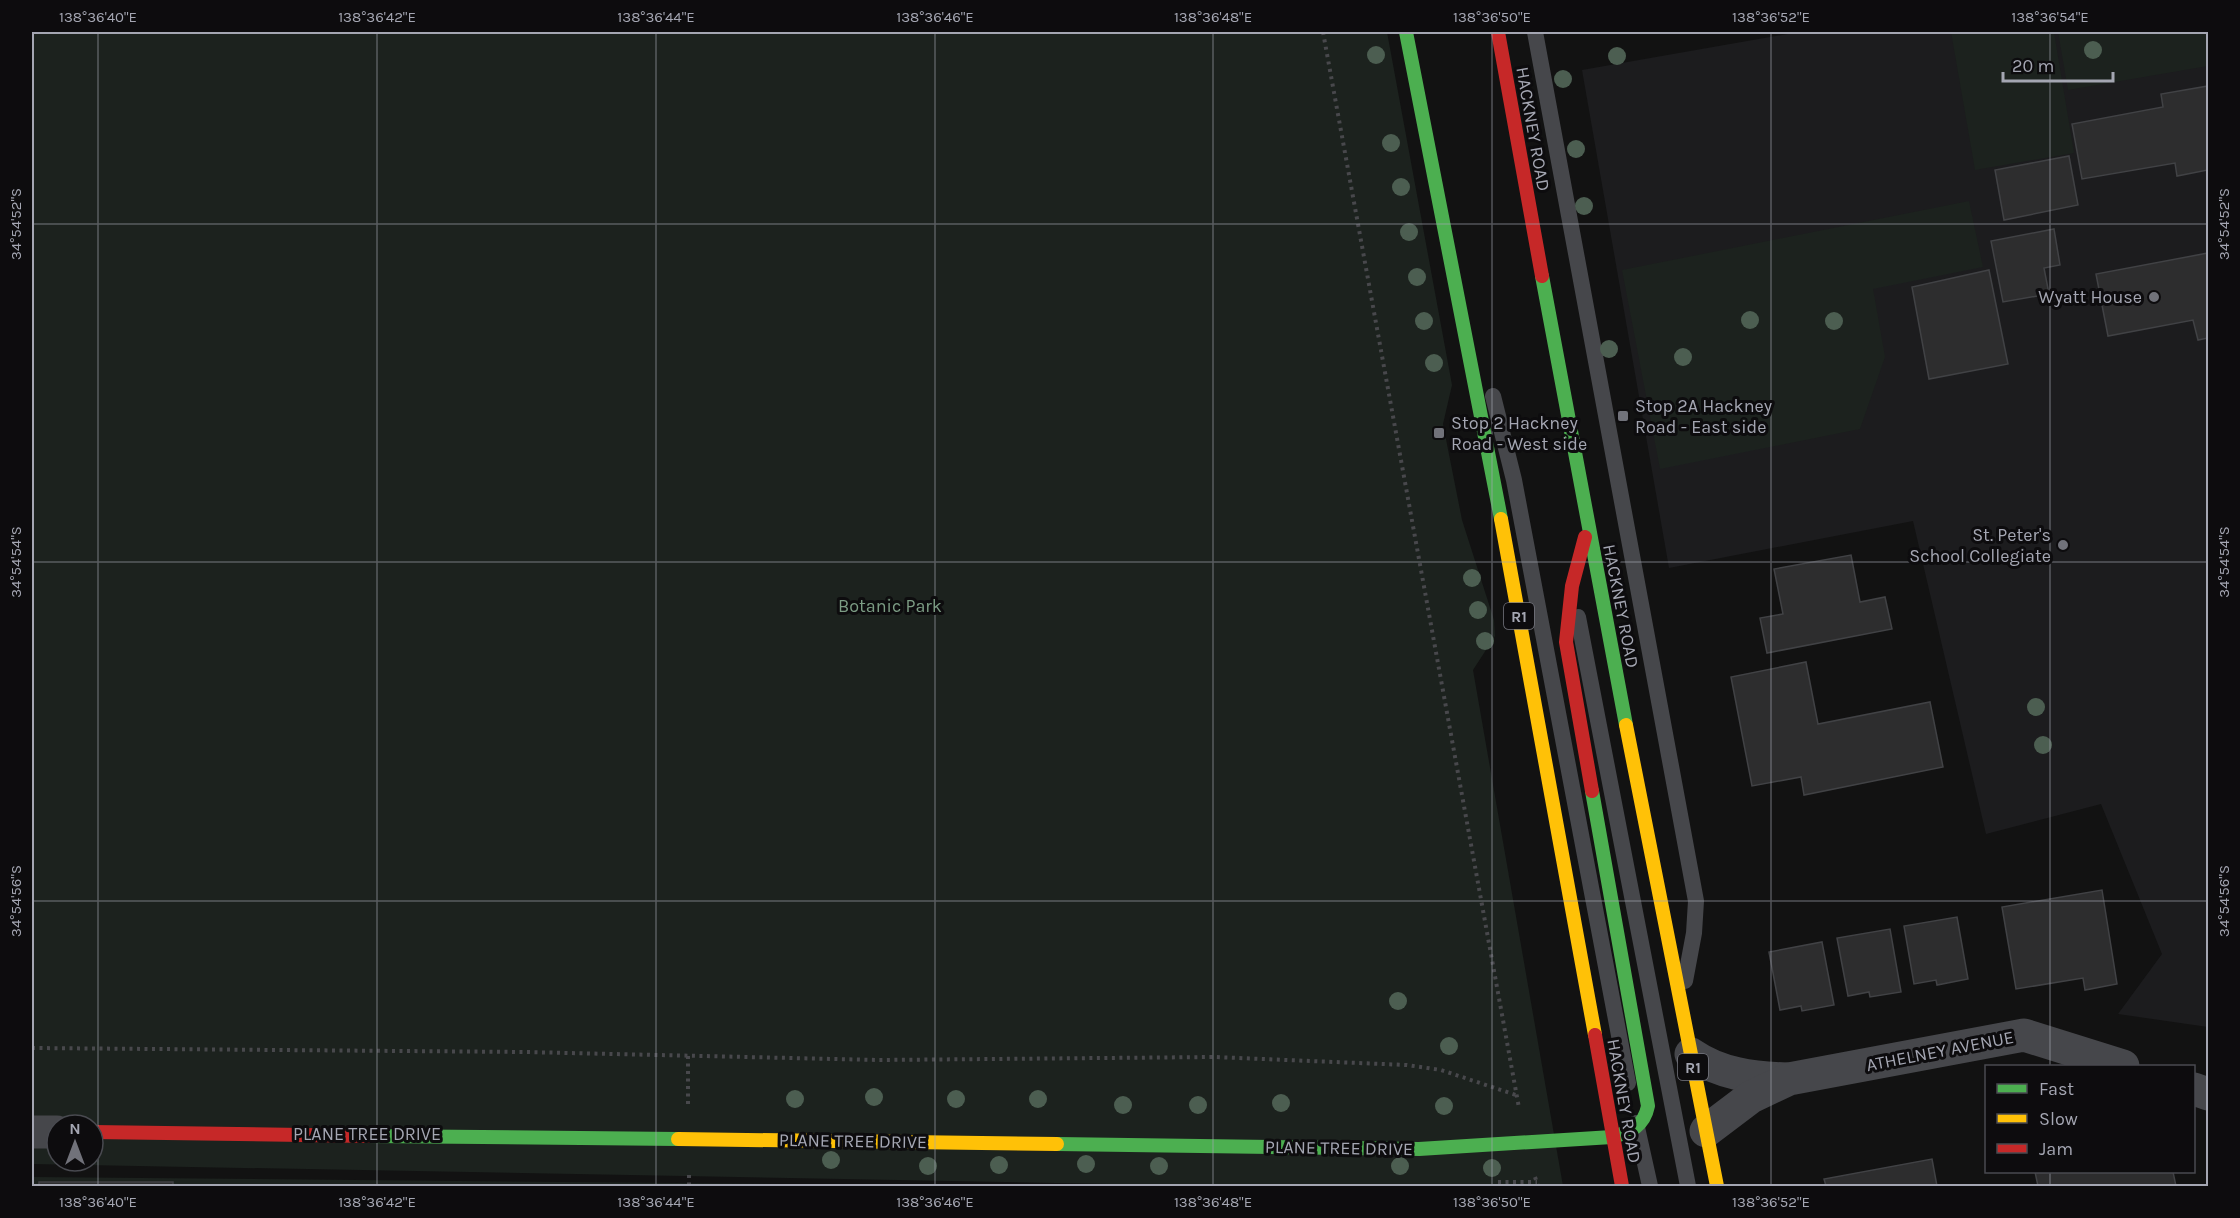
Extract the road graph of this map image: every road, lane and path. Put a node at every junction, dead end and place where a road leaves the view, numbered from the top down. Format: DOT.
graph roads {
  1 [pos="1323,32"];
  2 [pos="1406,32"];
  3 [pos="1498,32"];
  4 [pos="1535,32"];
  5 [pos="1418,96"];
  6 [pos="1587,528"];
  7 [pos="1572,586"];
  8 [pos="1680,1003"];
  9 [pos="32,1048"];
  10 [pos="1690,1054"];
  11 [pos="688,1056"];
  12 [pos="2120,1065"];
  13 [pos="1789,1079"];
  14 [pos="688,1112"];
  15 [pos="1637,1128"];
  16 [pos="1706,1131"];
  17 [pos="105,1132"];
  18 [pos="1612,1137"];
  19 [pos="1622,1186"];
  20 [pos="1650,1186"];
  21 [pos="1688,1186"];
  22 [pos="1717,1186"];
  1 -- 11 [label="path"];
  2 -- 5 [label="main road, HACKNEY ROAD / R1"];
  3 -- 6 [label="main road, HACKNEY ROAD / R1"];
  4 -- 8 [label="lane"];
  5 -- 15 [label="lane"];
  5 -- 18 [label="main road, HACKNEY ROAD / R1"];
  6 -- 7 [label="main road"];
  6 -- 8 [label="main road, HACKNEY ROAD / R1"];
  7 -- 15 [label="main road"];
  7 -- 21 [label="lane"];
  8 -- 10 [label="main road, HACKNEY ROAD / R1"];
  9 -- 11 [label="path"];
  10 -- 13 [label="street, ATHELNEY AVENUE"];
  10 -- 16 [label="main road, HACKNEY ROAD / R1"];
  11 -- 14 [label="path"];
  12 -- 13 [label="street, ATHELNEY AVENUE"];
  13 -- 16 [label="street, ATHELNEY AVENUE"];
  15 -- 18 [label="main road, PLANE TREE DRIVE"];
  15 -- 20 [label="lane"];
  16 -- 22 [label="main road, HACKNEY ROAD / R1"];
  17 -- 18 [label="main road, PLANE TREE DRIVE"];
  18 -- 19 [label="main road, HACKNEY ROAD / R1"];
}
